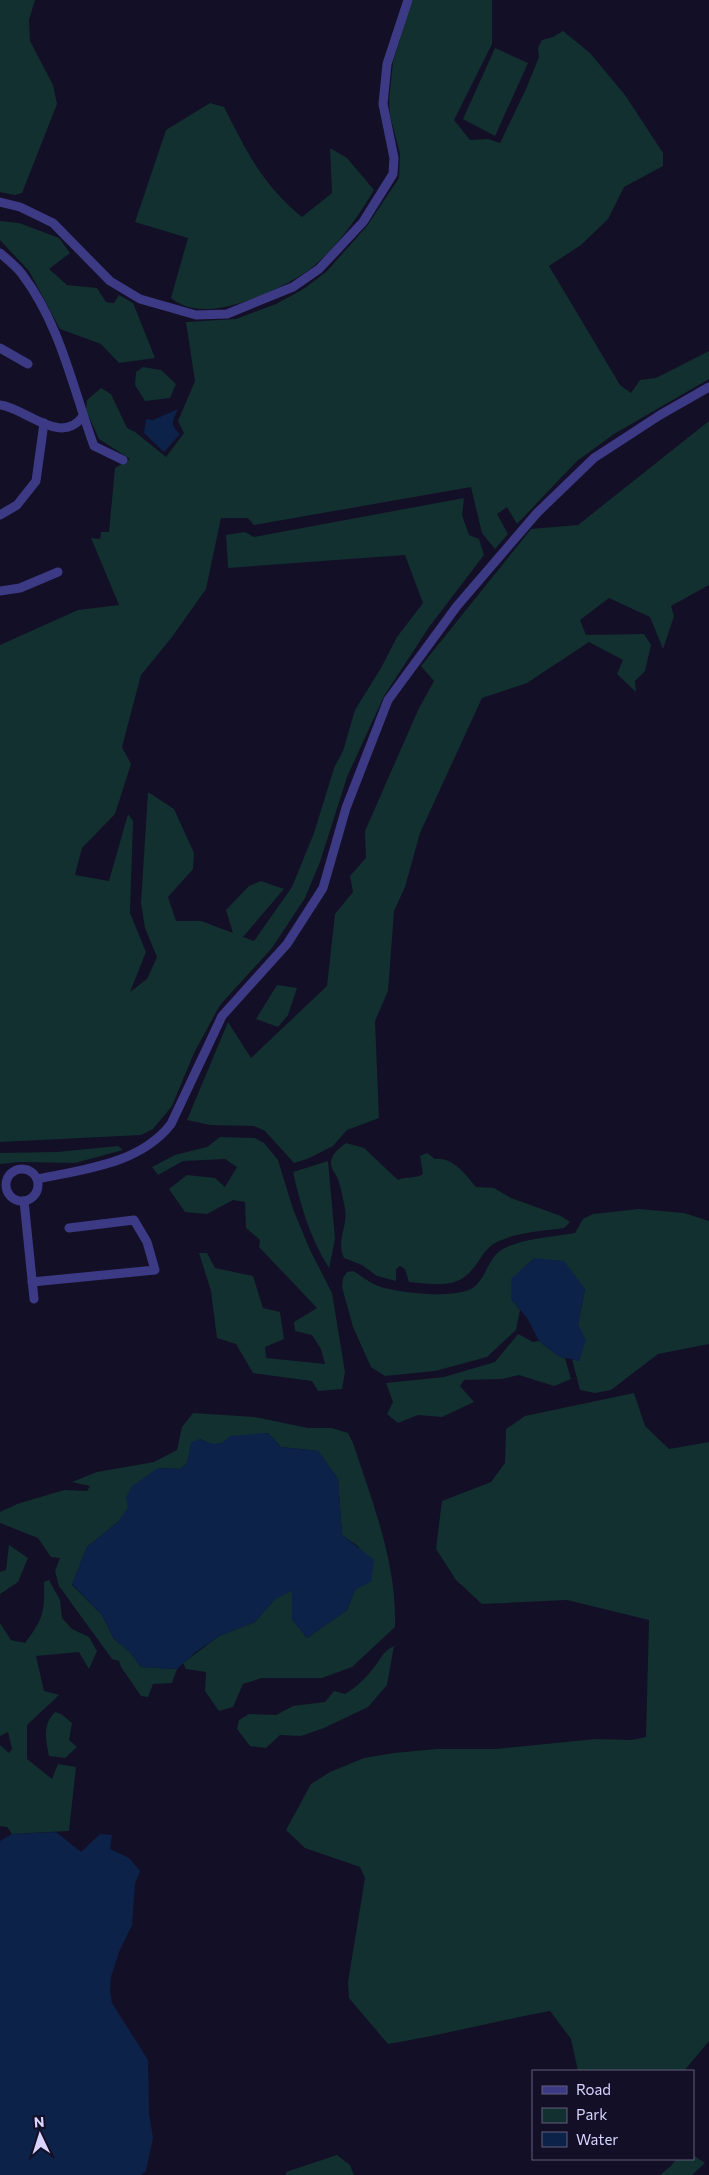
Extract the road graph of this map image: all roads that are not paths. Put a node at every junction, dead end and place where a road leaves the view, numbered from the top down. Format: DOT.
graph roads {
  1 [pos="408,0"];
  2 [pos="0,202"];
  3 [pos="0,252"];
  4 [pos="0,348"];
  5 [pos="28,364"];
  6 [pos="709,387"];
  7 [pos="0,405"];
  8 [pos="83,416"];
  9 [pos="44,423"];
  10 [pos="123,460"];
  11 [pos="0,516"];
  12 [pos="58,572"];
  13 [pos="0,591"];
  14 [pos="38,1180"];
  15 [pos="3,1183"];
  16 [pos="24,1201"];
  17 [pos="69,1228"];
  18 [pos="32,1282"];
  19 [pos="34,1299"];
  1 -- 2 [label="street"];
  3 -- 8 [label="street"];
  4 -- 5 [label="street"];
  6 -- 14 [label="street"];
  7 -- 9 [label="street"];
  8 -- 9 [label="street"];
  8 -- 10 [label="street"];
  9 -- 11 [label="street"];
  12 -- 13 [label="street"];
  14 -- 15 [label="street"];
  14 -- 16 [label="street"];
  15 -- 16 [label="street"];
  16 -- 18 [label="street"];
  17 -- 18 [label="street"];
  18 -- 19 [label="street"];
}
